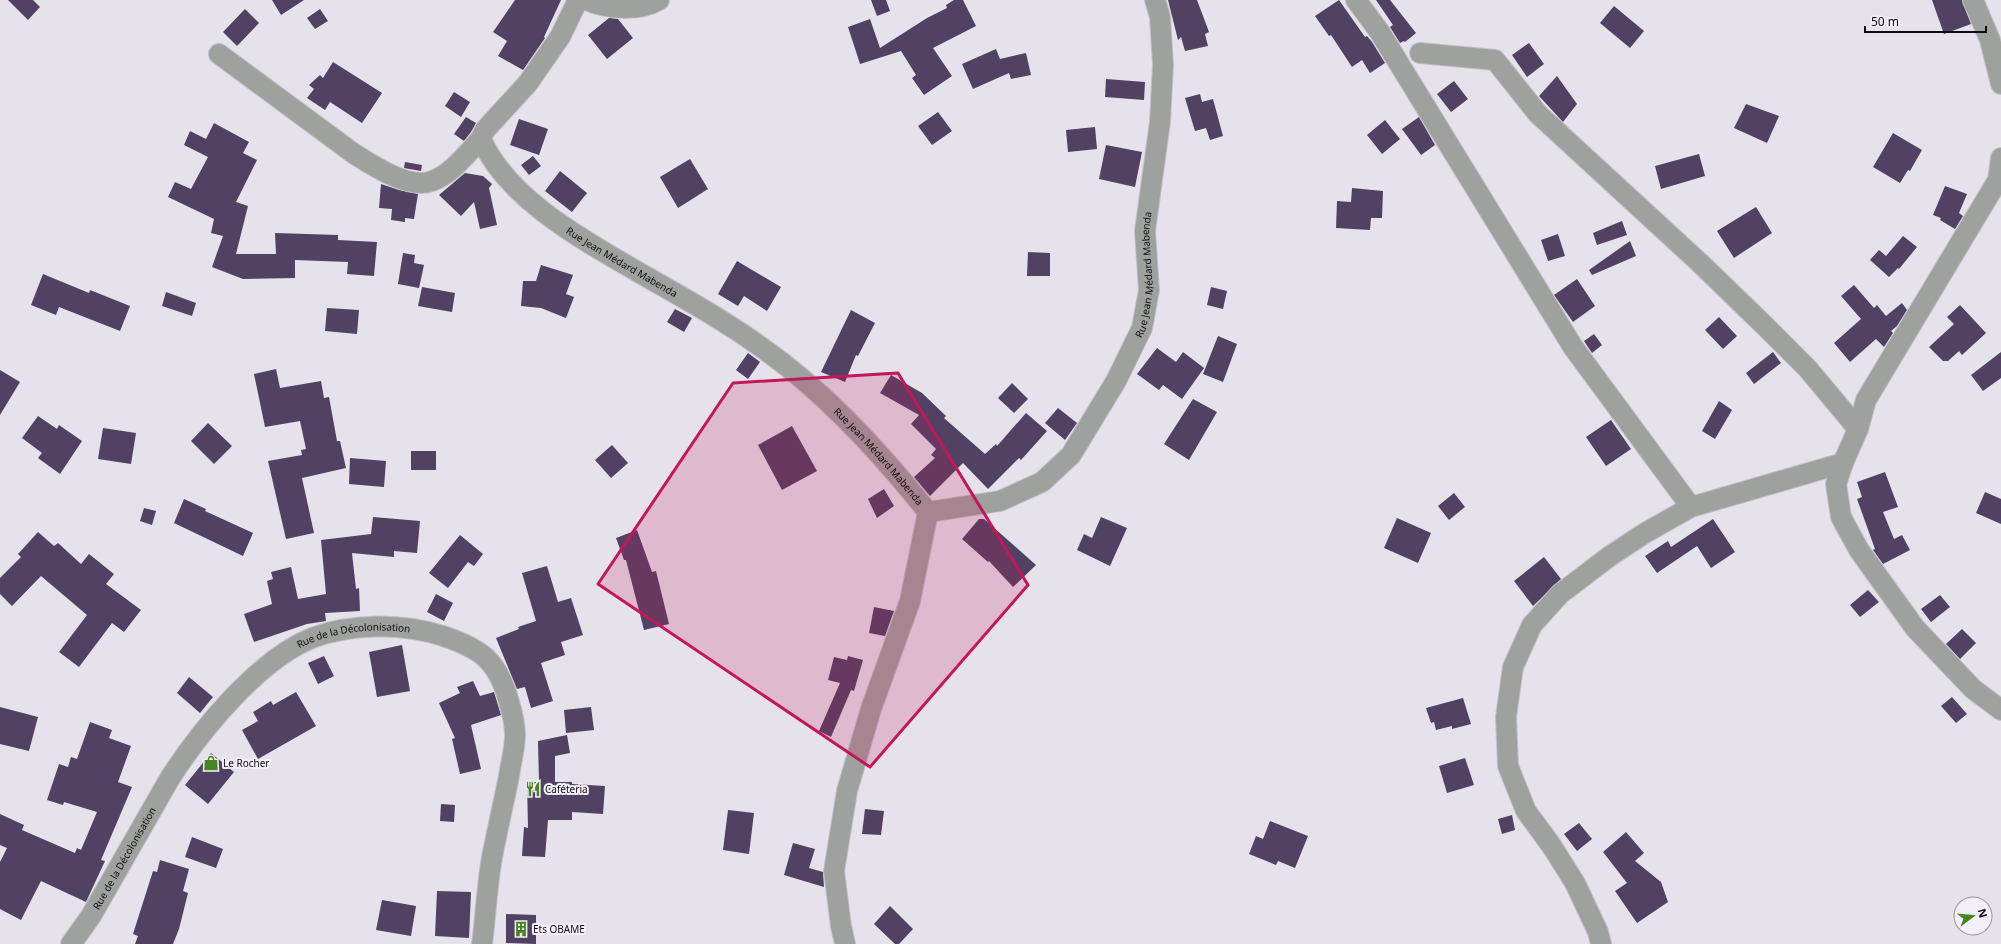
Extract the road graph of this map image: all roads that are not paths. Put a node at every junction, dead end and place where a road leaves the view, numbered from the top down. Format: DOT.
graph roads {
  1 [pos="578,0"];
  2 [pos="586,0"];
  3 [pos="660,0"];
  4 [pos="1155,0"];
  5 [pos="1356,0"];
  6 [pos="1973,0"];
  7 [pos="1420,53"];
  8 [pos="219,54"];
  9 [pos="2001,83"];
  10 [pos="481,139"];
  11 [pos="2001,158"];
  12 [pos="1858,429"];
  13 [pos="1843,463"];
  14 [pos="1691,507"];
  15 [pos="928,512"];
  16 [pos="2001,710"];
  17 [pos="72,944"];
  18 [pos="482,944"];
  19 [pos="845,944"];
  20 [pos="1601,944"];
  1 -- 10 [label="street"];
  2 -- 3 [label="street"];
  4 -- 15 [label="street, Rue Jean Médard Mabenda"];
  5 -- 14 [label="street"];
  6 -- 9 [label="street"];
  7 -- 12 [label="street"];
  8 -- 10 [label="street"];
  10 -- 15 [label="street, Rue Jean Médard Mabenda"];
  11 -- 12 [label="street"];
  12 -- 13 [label="street"];
  13 -- 14 [label="street"];
  13 -- 16 [label="street"];
  14 -- 20 [label="street"];
  15 -- 19 [label="street"];
  17 -- 18 [label="street, Rue de la Décolonisation"];
}
